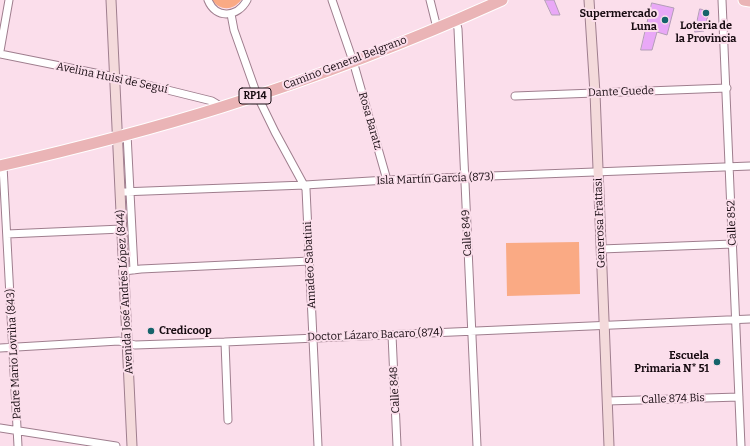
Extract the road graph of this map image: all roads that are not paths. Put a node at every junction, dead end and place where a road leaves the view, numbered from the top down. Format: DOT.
graph roads {
  1 [pos="9,0"];
  2 [pos="111,0"];
  3 [pos="208,0"];
  4 [pos="247,0"];
  5 [pos="332,0"];
  6 [pos="430,0"];
  7 [pos="502,0"];
  8 [pos="589,0"];
  9 [pos="722,0"];
  10 [pos="744,0"];
  11 [pos="750,1"];
  12 [pos="230,14"];
  13 [pos="456,21"];
  14 [pos="437,28"];
  15 [pos="0,53"];
  16 [pos="353,61"];
  17 [pos="115,77"];
  18 [pos="727,88"];
  19 [pos="595,93"];
  20 [pos="257,95"];
  21 [pos="514,96"];
  22 [pos="222,107"];
  23 [pos="122,136"];
  24 [pos="1,166"];
  25 [pos="750,166"];
  26 [pos="730,167"];
  27 [pos="598,172"];
  28 [pos="464,177"];
  29 [pos="387,180"];
  30 [pos="305,185"];
  31 [pos="125,192"];
  32 [pos="122,229"];
  33 [pos="8,234"];
  34 [pos="733,244"];
  35 [pos="601,249"];
  36 [pos="310,261"];
  37 [pos="129,270"];
  38 [pos="736,319"];
  39 [pos="750,319"];
  40 [pos="604,325"];
  41 [pos="472,332"];
  42 [pos="392,335"];
  43 [pos="313,338"];
  44 [pos="225,342"];
  45 [pos="128,344"];
  46 [pos="13,347"];
  47 [pos="0,348"];
  48 [pos="739,397"];
  49 [pos="607,401"];
  50 [pos="228,420"];
  51 [pos="0,428"];
  52 [pos="17,430"];
  53 [pos="18,446"];
  54 [pos="116,446"];
  55 [pos="132,446"];
  56 [pos="318,446"];
  57 [pos="397,446"];
  58 [pos="477,446"];
  59 [pos="609,446"];
  60 [pos="741,446"];
  1 -- 15 [label="street"];
  2 -- 17 [label="main road, Avenida José Andrés López (844)"];
  3 -- 12 [label="street"];
  4 -- 12 [label="street"];
  5 -- 16 [label="street, Rosa Baratz"];
  6 -- 14 [label="street"];
  7 -- 13 [label="main road, Camino General Belgrano / RP14"];
  8 -- 19 [label="main road, Generosa Frattasi"];
  9 -- 18 [label="street, Calle 852"];
  10 -- 11 [label="main road"];
  12 -- 20 [label="street, Amadeo Sabatini"];
  13 -- 14 [label="main road, Camino General Belgrano / RP14"];
  13 -- 28 [label="street, Calle 849"];
  14 -- 16 [label="main road, Camino General Belgrano / RP14"];
  15 -- 17 [label="street, Avelina Huisi de Seguí"];
  16 -- 20 [label="main road, Camino General Belgrano / RP14"];
  16 -- 29 [label="street, Rosa Baratz"];
  17 -- 22 [label="street, Avelina Huisi de Seguí"];
  17 -- 23 [label="main road, Avenida José Andrés López (844)"];
  18 -- 19 [label="street, Dante Guede"];
  18 -- 26 [label="street, Calle 852"];
  19 -- 21 [label="street, Dante Guede"];
  19 -- 27 [label="main road, Generosa Frattasi"];
  20 -- 22 [label="main road, Camino General Belgrano / RP14"];
  20 -- 30 [label="street, Amadeo Sabatini"];
  22 -- 23 [label="main road, Camino General Belgrano / RP14"];
  23 -- 24 [label="main road, Camino General Belgrano / RP14"];
  23 -- 31 [label="main road, Avenida José Andrés López (844)"];
  24 -- 33 [label="street, Padre Mario Lovriha (843)"];
  25 -- 26 [label="street, Isla Martín García (873)"];
  26 -- 27 [label="street, Isla Martín García (873)"];
  26 -- 34 [label="street, Calle 852"];
  27 -- 28 [label="street, Isla Martín García (873)"];
  27 -- 35 [label="main road, Generosa Frattasi"];
  28 -- 29 [label="street, Isla Martín García (873)"];
  28 -- 41 [label="street, Calle 849"];
  29 -- 30 [label="street, Isla Martín García (873)"];
  30 -- 31 [label="street, Isla Martín García (873)"];
  30 -- 36 [label="street, Amadeo Sabatini"];
  31 -- 32 [label="main road, Avenida José Andrés López (844)"];
  31 -- 37 [label="street"];
  32 -- 33 [label="street"];
  32 -- 37 [label="main road, Avenida José Andrés López (844)"];
  33 -- 46 [label="street, Padre Mario Lovriha (843)"];
  34 -- 35 [label="street"];
  34 -- 38 [label="street, Calle 852"];
  35 -- 40 [label="main road, Generosa Frattasi"];
  36 -- 37 [label="street"];
  36 -- 43 [label="street, Amadeo Sabatini"];
  37 -- 45 [label="main road, Avenida José Andrés López (844)"];
  38 -- 39 [label="street, Doctor Lázaro Bacaro (874)"];
  38 -- 40 [label="street, Doctor Lázaro Bacaro (874)"];
  38 -- 48 [label="street, Calle 852"];
  40 -- 41 [label="street, Doctor Lázaro Bacaro (874)"];
  40 -- 49 [label="main road, Generosa Frattasi"];
  41 -- 42 [label="street, Doctor Lázaro Bacaro (874)"];
  41 -- 58 [label="street, Calle 849"];
  42 -- 43 [label="street, Doctor Lázaro Bacaro (874)"];
  42 -- 57 [label="street, Calle 848"];
  43 -- 44 [label="street, Doctor Lázaro Bacaro (874)"];
  43 -- 56 [label="street, Amadeo Sabatini"];
  44 -- 45 [label="street, Doctor Lázaro Bacaro (874)"];
  44 -- 50 [label="street"];
  45 -- 46 [label="street, Doctor Lázaro Bacaro (874)"];
  45 -- 55 [label="main road, Avenida José Andrés López (844)"];
  46 -- 47 [label="street, Doctor Lázaro Bacaro (874)"];
  46 -- 52 [label="street, Padre Mario Lovriha (843)"];
  48 -- 49 [label="street, Calle 874 Bis"];
  48 -- 60 [label="street, Calle 852"];
  49 -- 59 [label="main road, Generosa Frattasi"];
  51 -- 52 [label="street"];
  52 -- 53 [label="street, Padre Mario Lovriha (843)"];
  52 -- 54 [label="street"];
}
